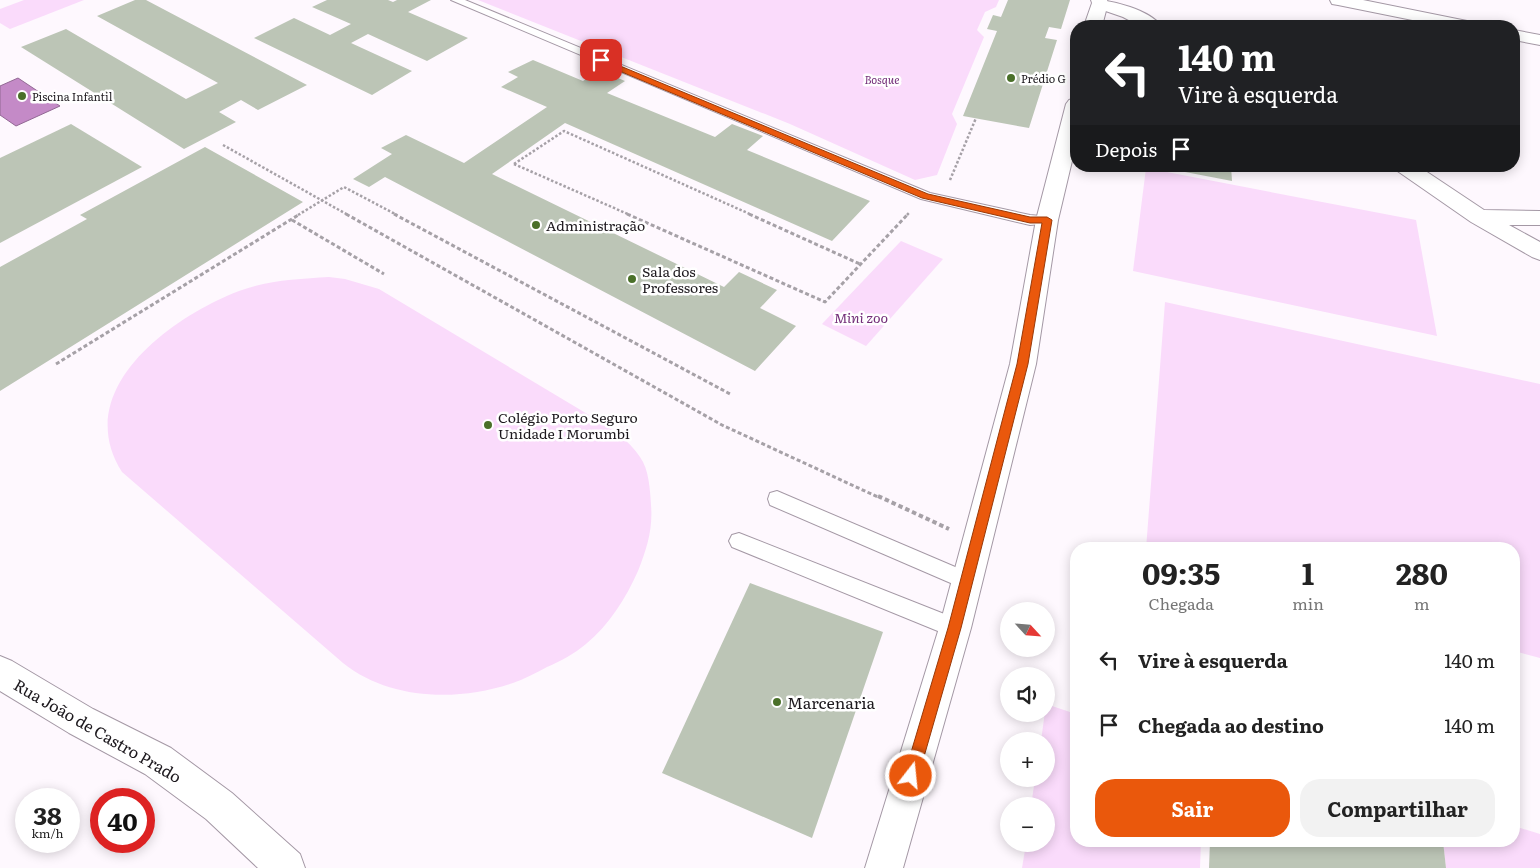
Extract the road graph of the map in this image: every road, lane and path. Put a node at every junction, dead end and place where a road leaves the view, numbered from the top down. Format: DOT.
graph roads {
  1 [pos="456,0"];
  2 [pos="1338,0"];
  3 [pos="1103,2"];
  4 [pos="1096,20"];
  5 [pos="1102,20"];
  6 [pos="1141,20"];
  7 [pos="1437,20"];
  8 [pos="1520,36"];
  9 [pos="1540,40"];
  10 [pos="1070,128"];
  11 [pos="223,145"];
  12 [pos="1412,172"];
  13 [pos="322,201"];
  14 [pos="1479,217"];
  15 [pos="1540,218"];
  16 [pos="292,220"];
  17 [pos="1047,220"];
  18 [pos="1540,252"];
  19 [pos="860,264"];
  20 [pos="384,274"];
  21 [pos="826,302"];
  22 [pos="56,364"];
  23 [pos="732,395"];
  24 [pos="777,499"];
  25 [pos="739,541"];
  26 [pos="976,541"];
  27 [pos="967,581"];
  28 [pos="955,628"];
  29 [pos="0,672"];
  30 [pos="286,868"];
  31 [pos="884,868"];
  1 -- 17 [label="lane"];
  2 -- 7 [label="street"];
  3 -- 4 [label="street"];
  3 -- 5 [label="street"];
  3 -- 6 [label="street"];
  8 -- 9 [label="street"];
  10 -- 17 [label="street"];
  11 -- 13 [label="path"];
  12 -- 14 [label="street"];
  13 -- 16 [label="path"];
  13 -- 23 [label="path"];
  13 -- 26 [label="path"];
  14 -- 15 [label="street"];
  14 -- 18 [label="street"];
  16 -- 20 [label="path"];
  16 -- 22 [label="path"];
  17 -- 26 [label="street"];
  19 -- 21 [label="path"];
  24 -- 27 [label="lane"];
  25 -- 28 [label="lane"];
  26 -- 27 [label="street"];
  27 -- 28 [label="street"];
  28 -- 31 [label="street"];
  29 -- 30 [label="street, Rua João de Castro Prado"];
}
